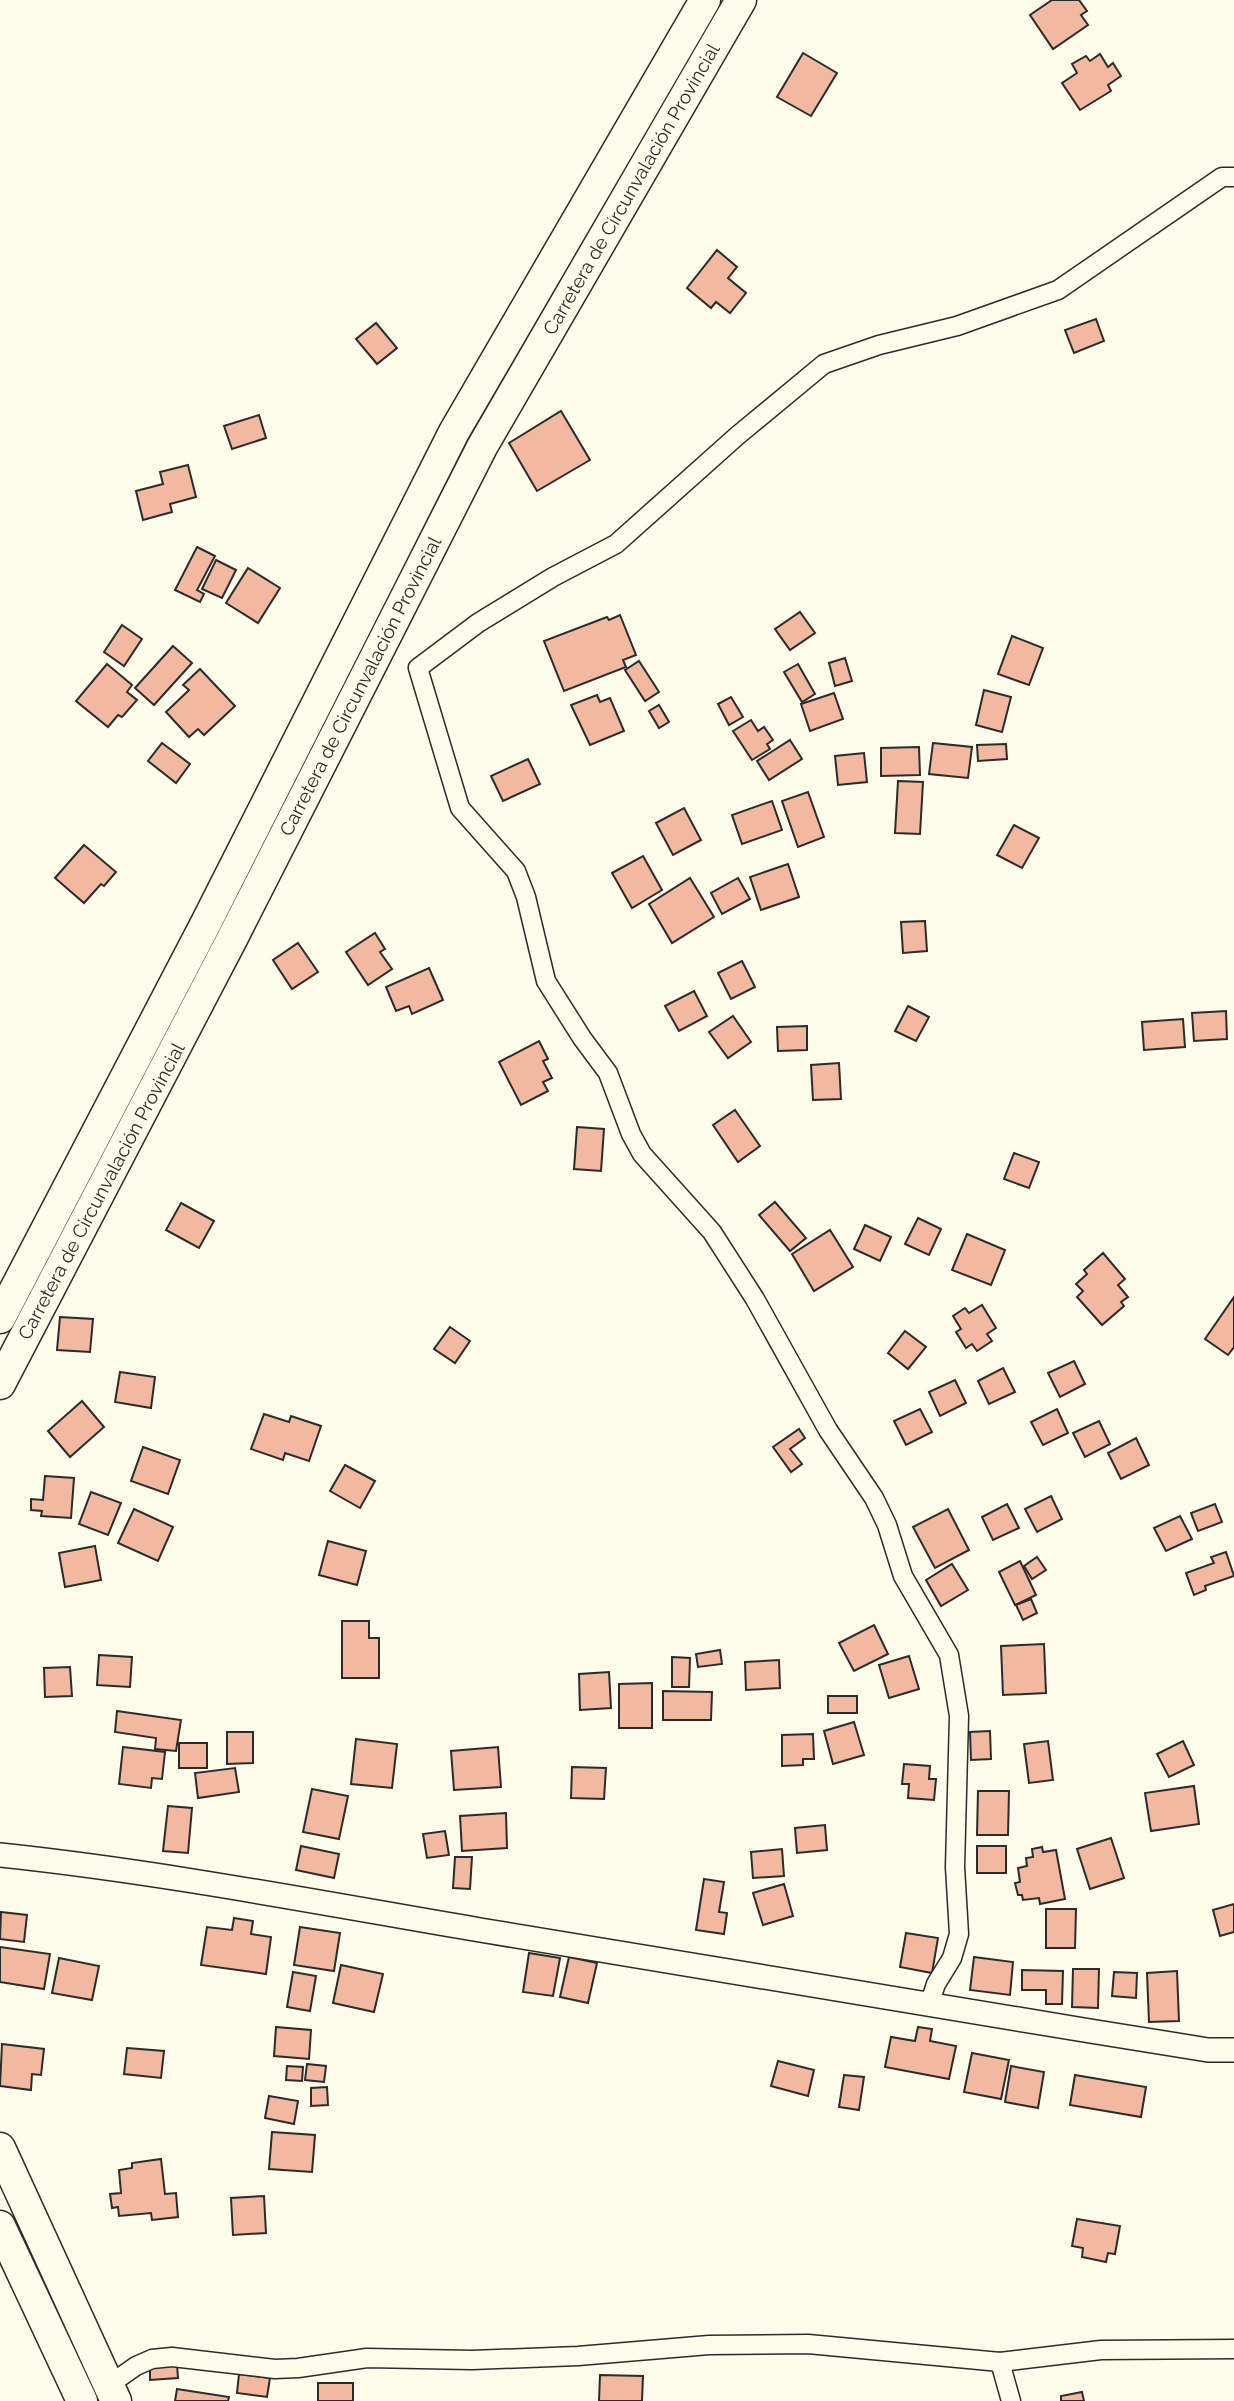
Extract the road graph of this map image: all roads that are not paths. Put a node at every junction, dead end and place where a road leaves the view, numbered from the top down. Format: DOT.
graph roads {
  1 [pos="705,0"];
  2 [pos="741,0"];
  3 [pos="1234,177"];
  4 [pos="0,1318"];
  5 [pos="0,1384"];
  6 [pos="0,1855"];
  7 [pos="929,2006"];
  8 [pos="1234,2050"];
  9 [pos="0,2148"];
  10 [pos="0,2226"];
  11 [pos="1234,2349"];
  12 [pos="1000,2362"];
  13 [pos="112,2393"];
  14 [pos="82,2401"];
  15 [pos="1011,2401"];
  1 -- 4 [label="highway, Carretera de Circunvalación Provincial"];
  2 -- 5 [label="highway, Carretera de Circunvalación Provincial"];
  3 -- 7 [label="street"];
  6 -- 7 [label="street"];
  7 -- 8 [label="street"];
  9 -- 13 [label="highway"];
  10 -- 14 [label="highway"];
  11 -- 12 [label="street"];
  12 -- 13 [label="street"];
  12 -- 15 [label="street"];
}
